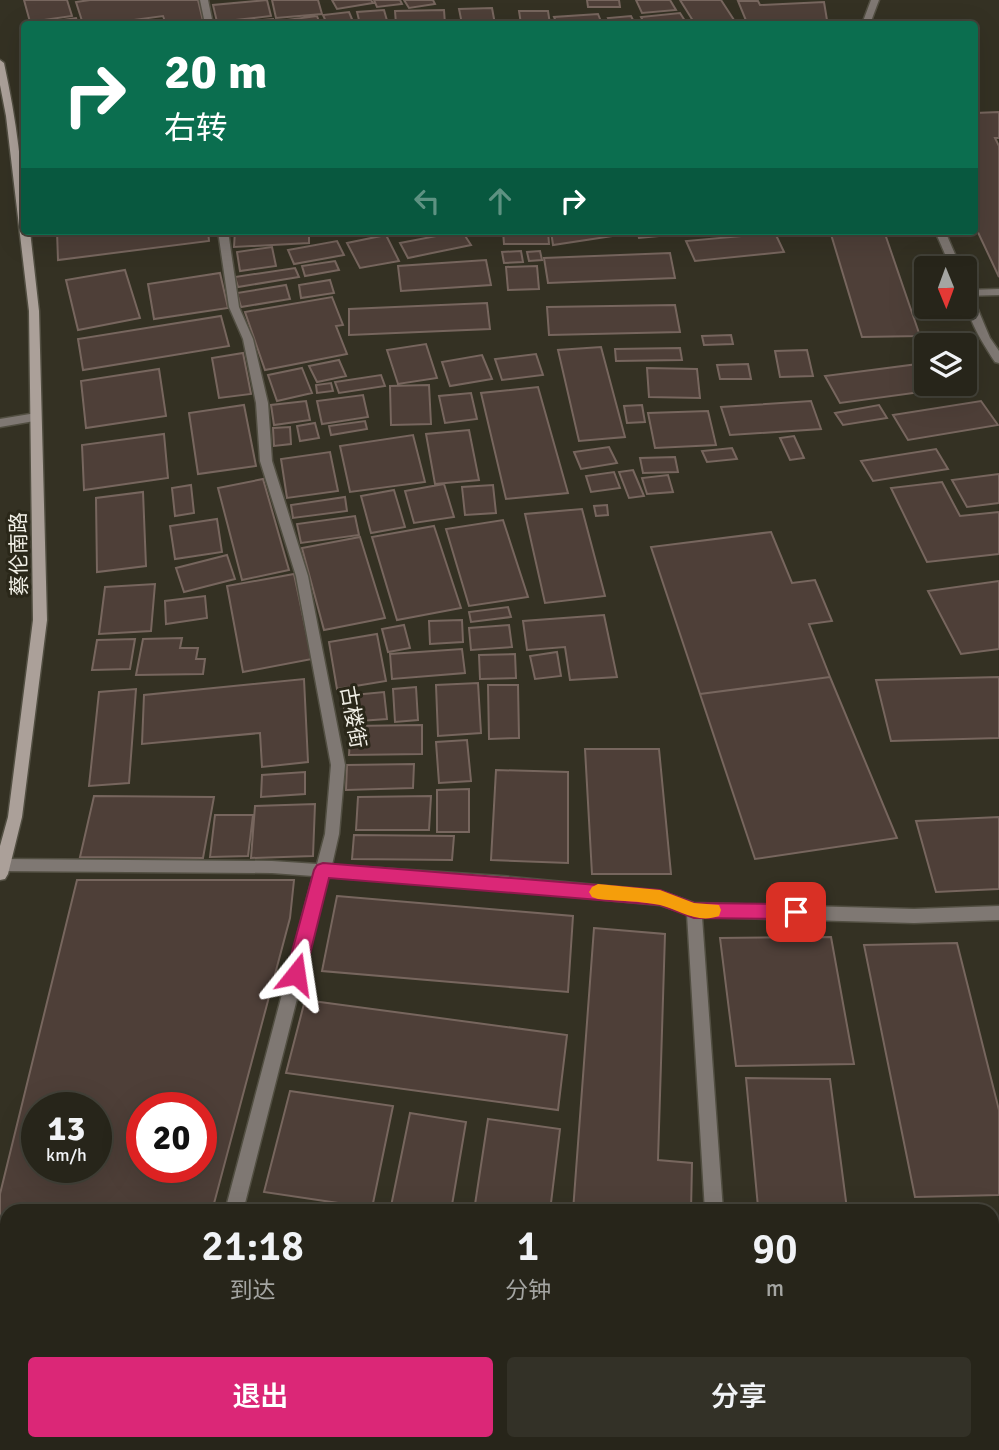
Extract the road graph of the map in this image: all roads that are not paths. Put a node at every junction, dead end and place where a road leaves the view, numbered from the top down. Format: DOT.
graph roads {
  1 [pos="204,0"];
  2 [pos="875,0"];
  3 [pos="208,21"];
  4 [pos="867,21"];
  5 [pos="0,63"];
  6 [pos="6,116"];
  7 [pos="21,206"];
  8 [pos="26,235"];
  9 [pos="224,235"];
  10 [pos="942,235"];
  11 [pos="951,256"];
  12 [pos="977,291"];
  13 [pos="999,292"];
  14 [pos="977,319"];
  15 [pos="999,360"];
  16 [pos="37,417"];
  17 [pos="0,423"];
  18 [pos="1,869"];
  19 [pos="323,870"];
  20 [pos="694,910"];
  21 [pos="999,913"];
  22 [pos="236,1204"];
  23 [pos="714,1204"];
  1 -- 3 [label="street"];
  2 -- 4 [label="street"];
  5 -- 6 [label="main road, 蔡伦南路"];
  6 -- 7 [label="main road, 蔡伦南路"];
  8 -- 16 [label="main road, 蔡伦南路"];
  9 -- 19 [label="street, 古楼街"];
  10 -- 11 [label="street"];
  12 -- 13 [label="street"];
  14 -- 15 [label="street"];
  16 -- 17 [label="street"];
  16 -- 18 [label="main road, 蔡伦南路"];
  18 -- 19 [label="street"];
  19 -- 20 [label="street"];
  19 -- 22 [label="street, 古楼街"];
  20 -- 21 [label="street"];
  20 -- 23 [label="street"];
}
